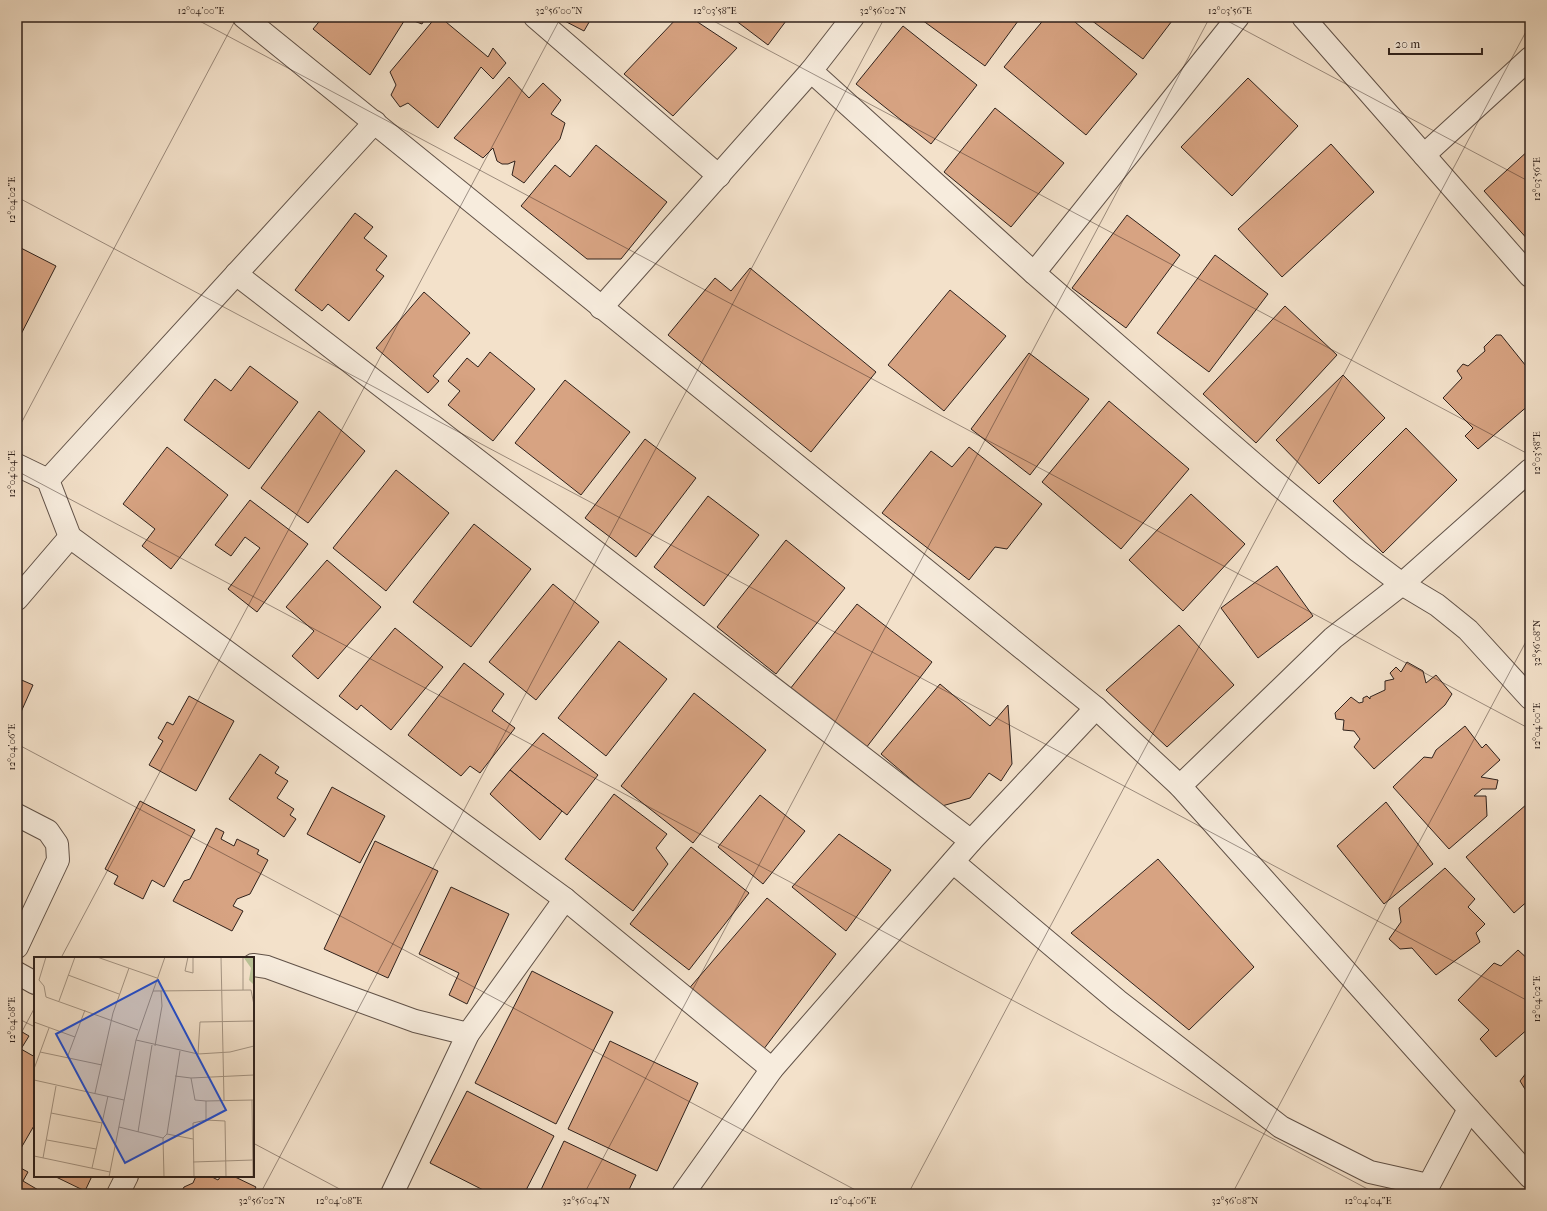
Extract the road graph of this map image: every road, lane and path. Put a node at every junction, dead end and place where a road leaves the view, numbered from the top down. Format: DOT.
graph roads {
  1 [pos="244,17"];
  2 [pos="536,17"];
  3 [pos="853,17"];
  4 [pos="1238,17"];
  5 [pos="1303,17"];
  6 [pos="1530,58"];
  7 [pos="811,71"];
  8 [pos="375,122"];
  9 [pos="1424,155"];
  10 [pos="719,176"];
  11 [pos="1034,272"];
  12 [pos="236,274"];
  13 [pos="1530,276"];
  14 [pos="601,308"];
  15 [pos="17,465"];
  16 [pos="1530,470"];
  17 [pos="48,480"];
  18 [pos="70,537"];
  19 [pos="1402,584"];
  20 [pos="17,599"];
  21 [pos="1530,698"];
  22 [pos="1096,708"];
  23 [pos="1180,786"];
  24 [pos="17,815"];
  25 [pos="971,841"];
  26 [pos="953,862"];
  27 [pos="564,899"];
  28 [pos="17,947"];
  29 [pos="254,965"];
  30 [pos="17,973"];
  31 [pos="34,982"];
  32 [pos="468,1034"];
  33 [pos="772,1070"];
  34 [pos="1469,1109"];
  35 [pos="126,1177"];
  36 [pos="1530,1177"];
  37 [pos="1426,1189"];
  38 [pos="118,1194"];
  39 [pos="392,1194"];
  40 [pos="683,1194"];
  1 -- 8 [label="street"];
  2 -- 10 [label="street"];
  3 -- 7 [label="street"];
  4 -- 11 [label="street"];
  5 -- 9 [label="street"];
  6 -- 9 [label="street"];
  7 -- 10 [label="street"];
  7 -- 11 [label="street"];
  8 -- 12 [label="street"];
  8 -- 14 [label="street"];
  9 -- 13 [label="street"];
  10 -- 14 [label="street"];
  11 -- 19 [label="street"];
  12 -- 17 [label="street"];
  12 -- 25 [label="street"];
  14 -- 22 [label="street"];
  15 -- 17 [label="street"];
  16 -- 19 [label="street"];
  17 -- 18 [label="street"];
  18 -- 20 [label="street"];
  18 -- 27 [label="street"];
  19 -- 21 [label="street"];
  19 -- 23 [label="street"];
  22 -- 23 [label="street"];
  22 -- 25 [label="street"];
  23 -- 34 [label="street"];
  24 -- 28 [label="street"];
  25 -- 26 [label="street"];
  26 -- 33 [label="street"];
  26 -- 37 [label="street"];
  27 -- 32 [label="street"];
  27 -- 33 [label="street"];
  29 -- 32 [label="street"];
  30 -- 31 [label="street"];
  32 -- 39 [label="street"];
  33 -- 40 [label="street"];
  34 -- 36 [label="street"];
  34 -- 37 [label="street"];
  35 -- 38 [label="street"];
}
